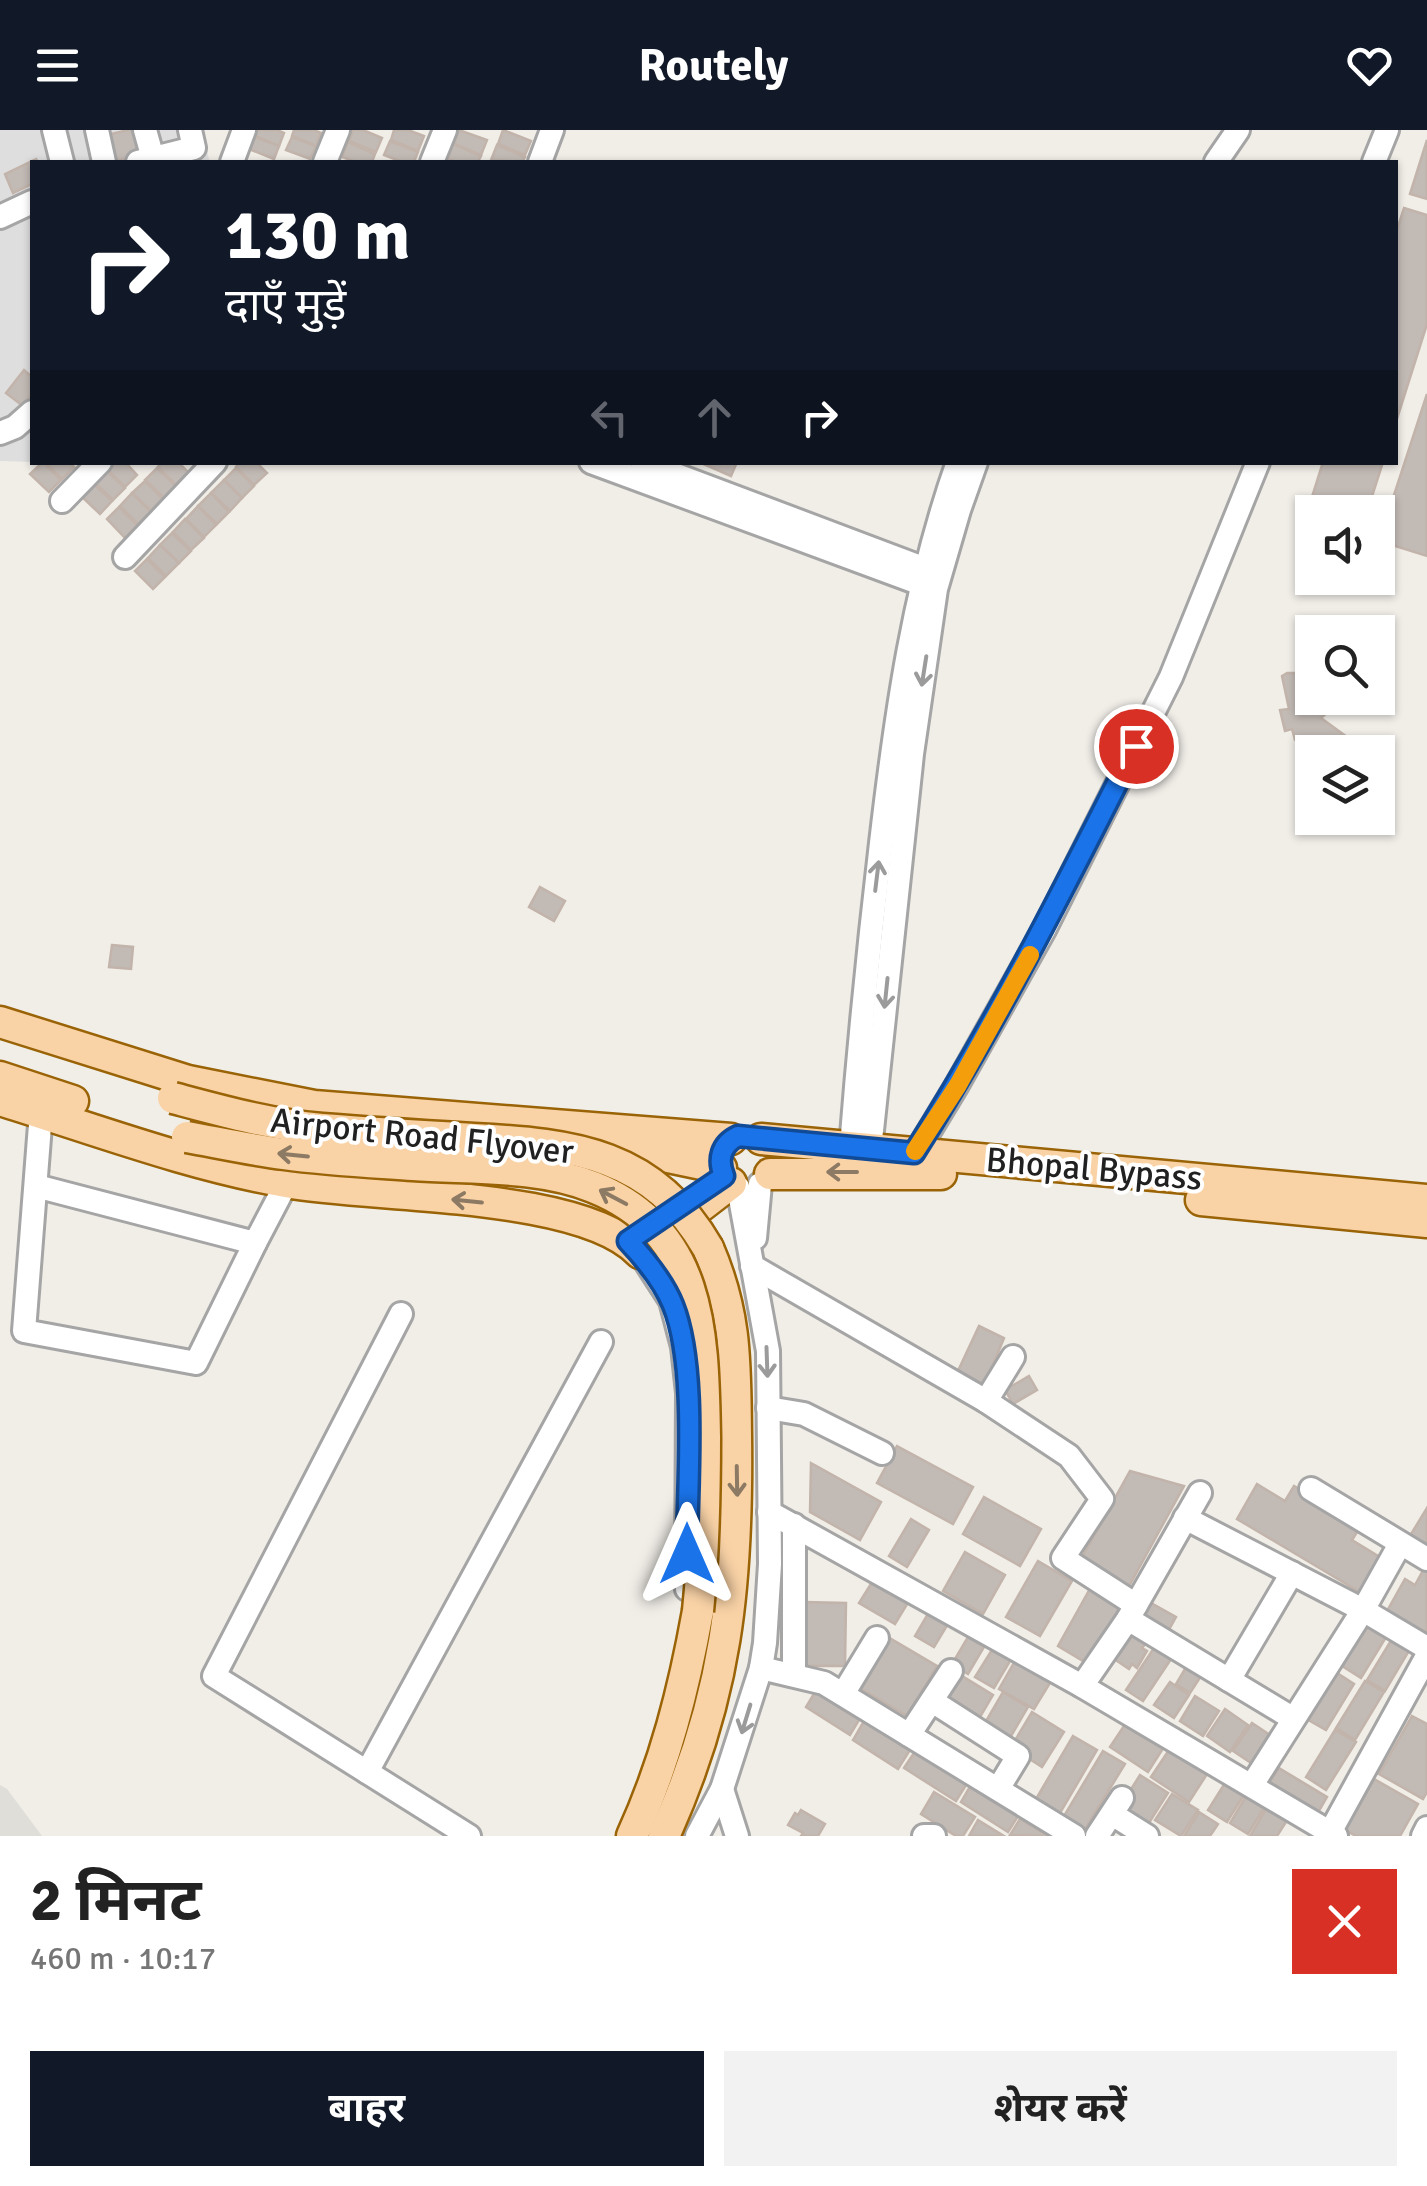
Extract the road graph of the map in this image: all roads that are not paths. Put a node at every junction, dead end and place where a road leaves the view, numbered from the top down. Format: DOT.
graph roads {
  1 [pos="54,130"];
  2 [pos="97,130"];
  3 [pos="144,130"];
  4 [pos="190,130"];
  5 [pos="244,130"];
  6 [pos="338,130"];
  7 [pos="445,130"];
  8 [pos="552,130"];
  9 [pos="1238,130"];
  10 [pos="1387,130"];
  11 [pos="62,160"];
  12 [pos="104,160"];
  13 [pos="148,160"];
  14 [pos="152,160"];
  15 [pos="233,160"];
  16 [pos="326,160"];
  17 [pos="433,160"];
  18 [pos="541,160"];
  19 [pos="1217,160"];
  20 [pos="1375,160"];
  21 [pos="30,203"];
  22 [pos="0,218"];
  23 [pos="30,414"];
  24 [pos="0,433"];
  25 [pos="97,465"];
  26 [pos="213,465"];
  27 [pos="600,465"];
  28 [pos="649,465"];
  29 [pos="957,465"];
  30 [pos="975,465"];
  31 [pos="1257,465"];
  32 [pos="62,501"];
  33 [pos="125,558"];
  34 [pos="931,579"];
  35 [pos="0,1022"];
  36 [pos="0,1042"];
  37 [pos="103,1066"];
  38 [pos="0,1077"];
  39 [pos="0,1100"];
  40 [pos="48,1107"];
  41 [pos="861,1148"];
  42 [pos="909,1163"];
  43 [pos="742,1169"];
  44 [pos="287,1182"];
  45 [pos="36,1186"];
  46 [pos="1427,1200"];
  47 [pos="1427,1222"];
  48 [pos="255,1243"];
  49 [pos="634,1247"];
  50 [pos="752,1266"];
  51 [pos="401,1314"];
  52 [pos="601,1342"];
  53 [pos="1013,1357"];
  54 [pos="986,1401"];
  55 [pos="768,1408"];
  56 [pos="882,1453"];
  57 [pos="1311,1488"];
  58 [pos="1200,1493"];
  59 [pos="770,1512"];
  60 [pos="1185,1518"];
  61 [pos="794,1526"];
  62 [pos="1400,1544"];
  63 [pos="1427,1559"];
  64 [pos="1292,1573"];
  65 [pos="1362,1610"];
  66 [pos="1132,1612"];
  67 [pos="877,1638"];
  68 [pos="1427,1648"];
  69 [pos="1427,1656"];
  70 [pos="762,1668"];
  71 [pos="952,1672"];
  72 [pos="794,1674"];
  73 [pos="1229,1680"];
  74 [pos="1082,1686"];
  75 [pos="843,1694"];
  76 [pos="932,1701"];
  77 [pos="1292,1718"];
  78 [pos="909,1735"];
  79 [pos="366,1772"];
  80 [pos="1252,1785"];
  81 [pos="722,1789"];
  82 [pos="998,1789"];
  83 [pos="1427,1828"];
  84 [pos="1331,1835"];
  85 [pos="468,1836"];
  86 [pos="616,1836"];
  87 [pos="632,1836"];
  88 [pos="664,1836"];
  89 [pos="698,1836"];
  90 [pos="738,1836"];
  91 [pos="924,1836"];
  92 [pos="934,1836"];
  93 [pos="1074,1836"];
  94 [pos="1097,1836"];
  95 [pos="1147,1836"];
  96 [pos="1423,1836"];
  1 -- 11 [label="street"];
  2 -- 12 [label="street"];
  3 -- 13 [label="street"];
  4 -- 14 [label="street"];
  5 -- 15 [label="street"];
  6 -- 16 [label="street"];
  7 -- 17 [label="street"];
  8 -- 18 [label="street"];
  9 -- 19 [label="street"];
  10 -- 20 [label="street"];
  21 -- 22 [label="street"];
  23 -- 24 [label="street"];
  25 -- 32 [label="street"];
  26 -- 33 [label="street"];
  27 -- 34 [label="street"];
  28 -- 34 [label="street"];
  29 -- 34 [label="street"];
  30 -- 34 [label="street"];
  31 -- 42 [label="street"];
  34 -- 41 [label="street"];
  35 -- 37 [label="main road"];
  36 -- 37 [label="main road"];
  37 -- 43 [label="main road"];
  37 -- 88 [label="main road, Airport Road Flyover, one-way, bridge"];
  38 -- 40 [label="main road"];
  39 -- 40 [label="main road"];
  40 -- 44 [label="main road"];
  40 -- 45 [label="street"];
  87 -- 40 [label="main road, Airport Road Flyover, one-way, bridge"];
  41 -- 42 [label="main road, Bhopal Bypass"];
  41 -- 43 [label="main road, Bhopal Bypass"];
  42 -- 43 [label="main road, Bhopal Bypass, one-way"];
  42 -- 46 [label="main road, Bhopal Bypass"];
  42 -- 47 [label="main road, Bhopal Bypass"];
  43 -- 49 [label="main road"];
  43 -- 50 [label="street"];
  44 -- 48 [label="street"];
  49 -- 44 [label="main road, one-way"];
  45 -- 48 [label="street"];
  45 -- 48 [label="street"];
  49 -- 86 [label="street"];
  50 -- 54 [label="street"];
  50 -- 55 [label="street, one-way"];
  51 -- 79 [label="street"];
  52 -- 79 [label="street"];
  53 -- 54 [label="street"];
  54 -- 66 [label="street"];
  55 -- 56 [label="street"];
  55 -- 59 [label="street"];
  57 -- 62 [label="street"];
  58 -- 60 [label="street"];
  59 -- 61 [label="street"];
  59 -- 70 [label="street"];
  60 -- 64 [label="street"];
  60 -- 66 [label="street"];
  61 -- 72 [label="street"];
  61 -- 74 [label="street"];
  62 -- 63 [label="street"];
  62 -- 65 [label="street"];
  64 -- 65 [label="street"];
  64 -- 73 [label="street"];
  65 -- 68 [label="street"];
  65 -- 77 [label="street"];
  66 -- 73 [label="street"];
  66 -- 74 [label="street"];
  67 -- 75 [label="street"];
  69 -- 84 [label="street"];
  70 -- 72 [label="street"];
  70 -- 81 [label="street, one-way"];
  71 -- 76 [label="street"];
  72 -- 75 [label="street"];
  73 -- 77 [label="street"];
  74 -- 80 [label="street"];
  75 -- 78 [label="street"];
  76 -- 78 [label="street"];
  76 -- 82 [label="street"];
  77 -- 80 [label="street"];
  78 -- 82 [label="street"];
  79 -- 85 [label="street"];
  80 -- 84 [label="street"];
  81 -- 89 [label="street"];
  81 -- 90 [label="street"];
  82 -- 93 [label="street"];
  83 -- 96 [label="street"];
  91 -- 92 [label="street"];
  94 -- 95 [label="street"];
}
